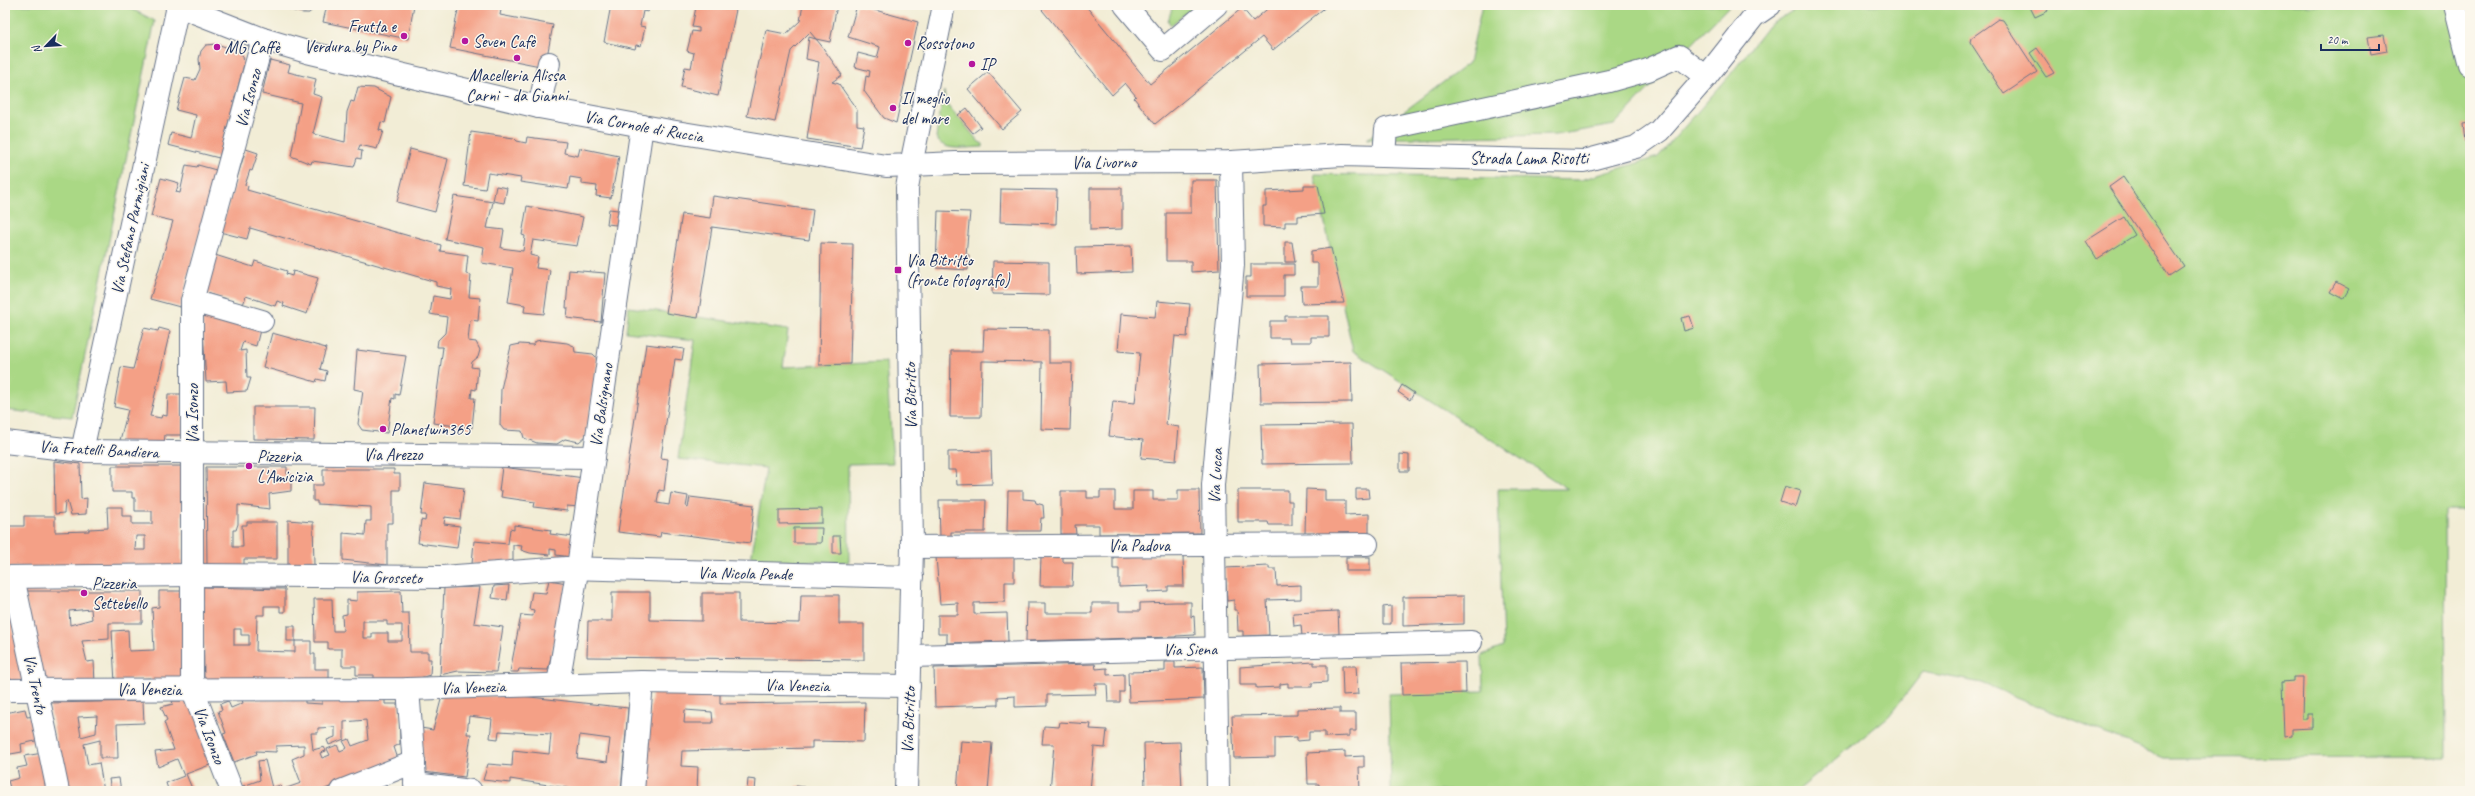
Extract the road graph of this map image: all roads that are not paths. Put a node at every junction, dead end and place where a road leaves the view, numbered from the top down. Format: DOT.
graph roads {
  1 [pos="944,5"];
  2 [pos="1125,5"];
  3 [pos="1216,5"];
  4 [pos="1770,5"];
  5 [pos="2455,5"];
  6 [pos="177,6"];
  7 [pos="263,39"];
  8 [pos="549,63"];
  9 [pos="2470,65"];
  10 [pos="1706,77"];
  11 [pos="539,107"];
  12 [pos="642,126"];
  13 [pos="1384,156"];
  14 [pos="1296,158"];
  15 [pos="1231,162"];
  16 [pos="910,165"];
  17 [pos="192,301"];
  18 [pos="262,321"];
  19 [pos="5,442"];
  20 [pos="82,451"];
  21 [pos="192,453"];
  22 [pos="594,457"];
  23 [pos="1213,544"];
  24 [pos="1367,544"];
  25 [pos="912,546"];
  26 [pos="578,569"];
  27 [pos="193,575"];
  28 [pos="9,577"];
  29 [pos="912,577"];
  30 [pos="1471,642"];
  31 [pos="1215,649"];
  32 [pos="910,656"];
  33 [pos="642,682"];
  34 [pos="558,684"];
  35 [pos="909,686"];
  36 [pos="192,688"];
  37 [pos="408,689"];
  38 [pos="5,690"];
  39 [pos="37,690"];
  40 [pos="414,762"];
  41 [pos="416,788"];
  42 [pos="58,791"];
  43 [pos="232,791"];
  44 [pos="341,791"];
  45 [pos="471,791"];
  46 [pos="632,791"];
  47 [pos="906,791"];
  48 [pos="1218,791"];
  1 -- 16 [label="street, Via Bitritto"];
  2 -- 3 [label="street"];
  4 -- 10 [label="street, Strada Lama Risotti"];
  5 -- 9 [label="street"];
  6 -- 7 [label="street, Via Cornole di Ruccia"];
  6 -- 20 [label="street, Via Stefano Parmigiani"];
  7 -- 11 [label="street, Via Cornole di Ruccia"];
  7 -- 17 [label="street, Via Isonzo"];
  8 -- 11 [label="street"];
  10 -- 13 [label="street, Strada Lama Risotti"];
  10 -- 13 [label="street"];
  11 -- 12 [label="street, Via Cornole di Ruccia"];
  12 -- 16 [label="street, Via Cornole di Ruccia"];
  12 -- 22 [label="street, Via Balsignano"];
  13 -- 14 [label="street, Strada Lama Risotti"];
  14 -- 15 [label="street, Via Livorno"];
  15 -- 16 [label="street, Via Livorno"];
  15 -- 23 [label="street, Via Lucca"];
  16 -- 25 [label="street, Via Bitritto"];
  17 -- 18 [label="street"];
  17 -- 21 [label="street, Via Isonzo"];
  19 -- 20 [label="street, Via Fratelli Bandiera"];
  20 -- 21 [label="street, Via Fratelli Bandiera"];
  21 -- 22 [label="street, Via Arezzo"];
  21 -- 27 [label="street, Via Isonzo"];
  22 -- 26 [label="street, Via Balsignano"];
  23 -- 24 [label="street, Via Padova"];
  23 -- 25 [label="street, Via Padova"];
  23 -- 31 [label="street, Via Lucca"];
  25 -- 29 [label="street, Via Bitritto"];
  26 -- 27 [label="street, Via Grosseto"];
  26 -- 29 [label="street, Via Nicola Pende"];
  26 -- 34 [label="street, Via Balsignano"];
  27 -- 28 [label="street, Via Grosseto"];
  27 -- 36 [label="street, Via Isonzo"];
  28 -- 39 [label="street, Via Trento"];
  29 -- 32 [label="street, Via Bitritto"];
  30 -- 31 [label="street, Via Siena"];
  31 -- 32 [label="street, Via Siena"];
  31 -- 48 [label="street, Via Lucca"];
  32 -- 35 [label="street, Via Bitritto"];
  33 -- 34 [label="street, Via Venezia"];
  33 -- 35 [label="street, Via Venezia"];
  33 -- 46 [label="street"];
  34 -- 37 [label="street, Via Venezia"];
  35 -- 47 [label="street, Via Bitritto"];
  36 -- 37 [label="street, Via Venezia"];
  36 -- 39 [label="street, Via Venezia"];
  36 -- 43 [label="street, Via Isonzo"];
  37 -- 40 [label="street"];
  38 -- 39 [label="street, Via Venezia"];
  39 -- 42 [label="street, Via Trento"];
  40 -- 41 [label="street"];
  40 -- 44 [label="street"];
  41 -- 45 [label="street"];
}
